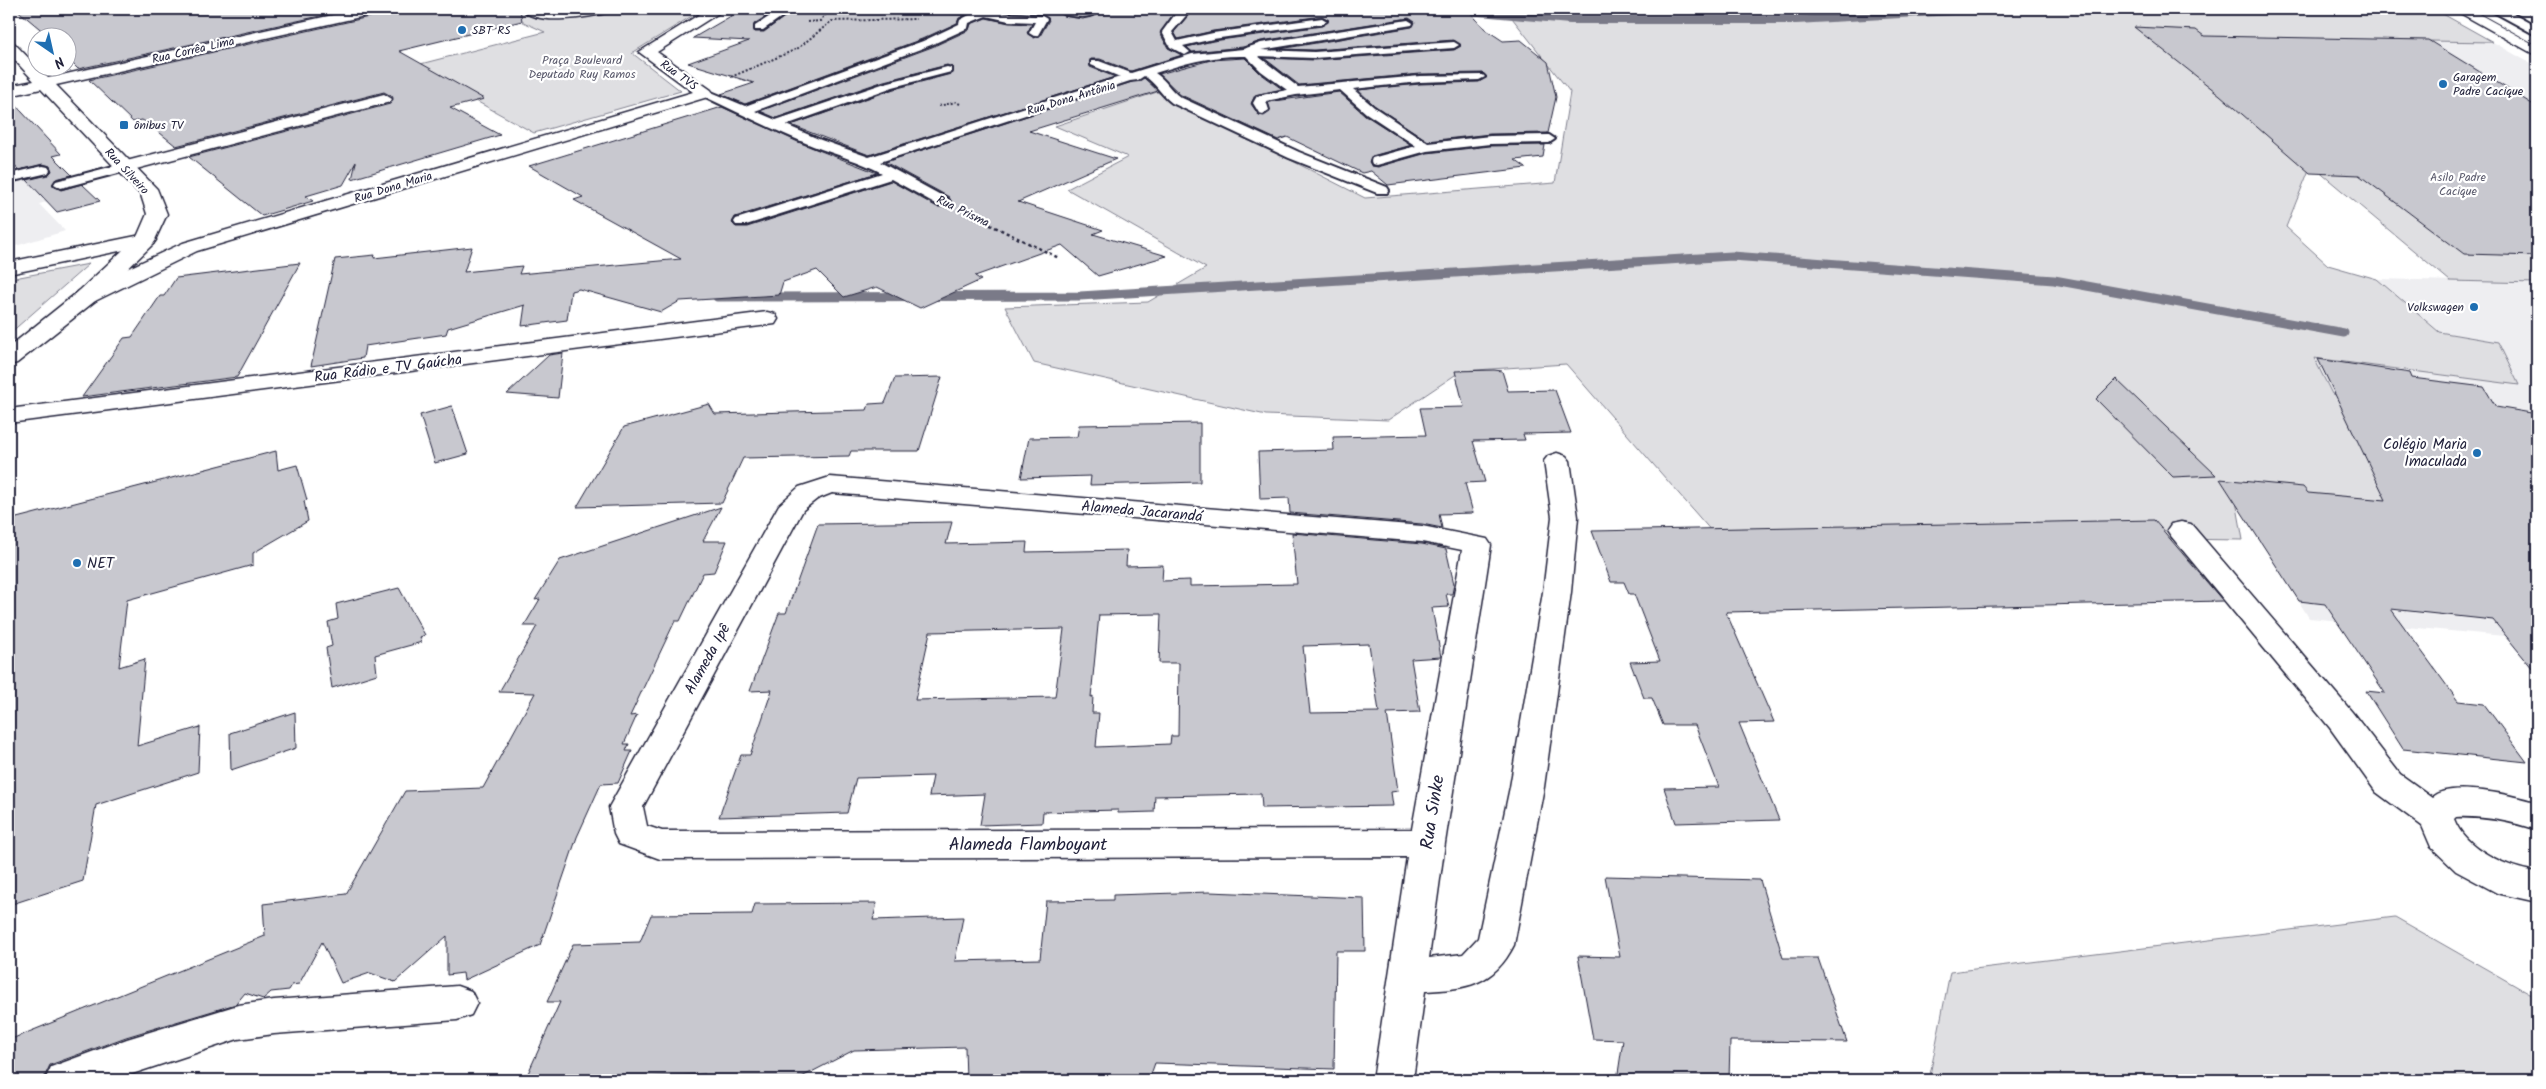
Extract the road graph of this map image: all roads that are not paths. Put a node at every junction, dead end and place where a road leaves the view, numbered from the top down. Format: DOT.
graph roads {
  1 [pos="378,9"];
  2 [pos="529,9"];
  3 [pos="605,9"];
  4 [pos="718,9"];
  5 [pos="788,9"];
  6 [pos="951,9"];
  7 [pos="1067,9"];
  8 [pos="1184,9"];
  9 [pos="2460,9"];
  10 [pos="2477,9"];
  11 [pos="2515,9"];
  12 [pos="2532,9"];
  13 [pos="994,11"];
  14 [pos="2537,11"];
  15 [pos="1089,14"];
  16 [pos="1322,21"];
  17 [pos="2537,21"];
  18 [pos="1408,23"];
  19 [pos="759,28"];
  20 [pos="1034,33"];
  21 [pos="2537,42"];
  22 [pos="1174,45"];
  23 [pos="1454,45"];
  24 [pos="9,46"];
  25 [pos="2537,52"];
  26 [pos="1249,53"];
  27 [pos="1192,58"];
  28 [pos="1094,63"];
  29 [pos="947,70"];
  30 [pos="1140,76"];
  31 [pos="1479,77"];
  32 [pos="46,83"];
  33 [pos="1342,86"];
  34 [pos="9,91"];
  35 [pos="701,91"];
  36 [pos="1296,91"];
  37 [pos="384,99"];
  38 [pos="1263,110"];
  39 [pos="743,112"];
  40 [pos="774,125"];
  41 [pos="1549,138"];
  42 [pos="1426,147"];
  43 [pos="869,160"];
  44 [pos="1377,161"];
  45 [pos="125,167"];
  46 [pos="43,170"];
  47 [pos="893,174"];
  48 [pos="9,178"];
  49 [pos="61,184"];
  50 [pos="1382,190"];
  51 [pos="942,202"];
  52 [pos="741,222"];
  53 [pos="146,240"];
  54 [pos="9,268"];
  55 [pos="87,296"];
  56 [pos="767,319"];
  57 [pos="9,358"];
  58 [pos="9,416"];
  59 [pos="1557,461"];
  60 [pos="808,493"];
  61 [pos="2181,530"];
  62 [pos="1477,545"];
  63 [pos="2537,817"];
  64 [pos="2436,818"];
  65 [pos="631,834"];
  66 [pos="1426,843"];
  67 [pos="2537,887"];
  68 [pos="1408,976"];
  69 [pos="457,1003"];
  70 [pos="65,1080"];
  71 [pos="1393,1080"];
  1 -- 32 [label="street, Rua Corrêa Lima"];
  2 -- 3 [label="street"];
  4 -- 35 [label="street, Rua TVS"];
  5 -- 19 [label="lane"];
  6 -- 13 [label="lane"];
  7 -- 15 [label="lane"];
  8 -- 22 [label="lane"];
  9 -- 25 [label="street"];
  10 -- 21 [label="lane"];
  11 -- 17 [label="lane"];
  12 -- 14 [label="street"];
  13 -- 20 [label="lane"];
  13 -- 39 [label="lane"];
  16 -- 22 [label="lane"];
  18 -- 26 [label="lane"];
  22 -- 27 [label="lane"];
  23 -- 26 [label="lane, Rua Dona Antônia"];
  24 -- 32 [label="street, Rua Silveiro"];
  26 -- 27 [label="lane, Rua Dona Antônia"];
  26 -- 36 [label="lane"];
  27 -- 30 [label="lane, Rua Dona Antônia"];
  28 -- 30 [label="lane"];
  29 -- 40 [label="lane"];
  30 -- 43 [label="lane, Rua Dona Antônia"];
  30 -- 50 [label="lane"];
  31 -- 33 [label="lane"];
  32 -- 34 [label="street, Rua Corrêa Lima"];
  32 -- 45 [label="street, Rua Silveiro"];
  33 -- 36 [label="lane"];
  33 -- 42 [label="lane"];
  35 -- 39 [label="lane"];
  35 -- 55 [label="street, Rua Dona Maria"];
  36 -- 38 [label="lane"];
  37 -- 45 [label="street"];
  39 -- 40 [label="lane"];
  40 -- 43 [label="lane"];
  41 -- 42 [label="lane"];
  42 -- 44 [label="lane"];
  43 -- 47 [label="lane, Rua Prisma"];
  45 -- 49 [label="lane"];
  45 -- 53 [label="street, Rua Silveiro"];
  46 -- 48 [label="lane"];
  47 -- 51 [label="lane, Rua Prisma"];
  47 -- 52 [label="lane"];
  53 -- 54 [label="street"];
  53 -- 55 [label="street, Rua Silveiro"];
  55 -- 57 [label="street, Rua Silveiro"];
  56 -- 58 [label="street, Rua Rádio e TV Gaúcha"];
  59 -- 68 [label="street"];
  60 -- 62 [label="street, Alameda Jacarandá"];
  60 -- 65 [label="street, Alameda Ipê"];
  61 -- 64 [label="street"];
  62 -- 66 [label="street, Rua Sinke"];
  63 -- 64 [label="street"];
  64 -- 67 [label="street"];
  65 -- 66 [label="street, Alameda Flamboyant"];
  66 -- 68 [label="street, Rua Sinke"];
  68 -- 71 [label="street, Rua Sinke"];
  69 -- 70 [label="street"];
}
